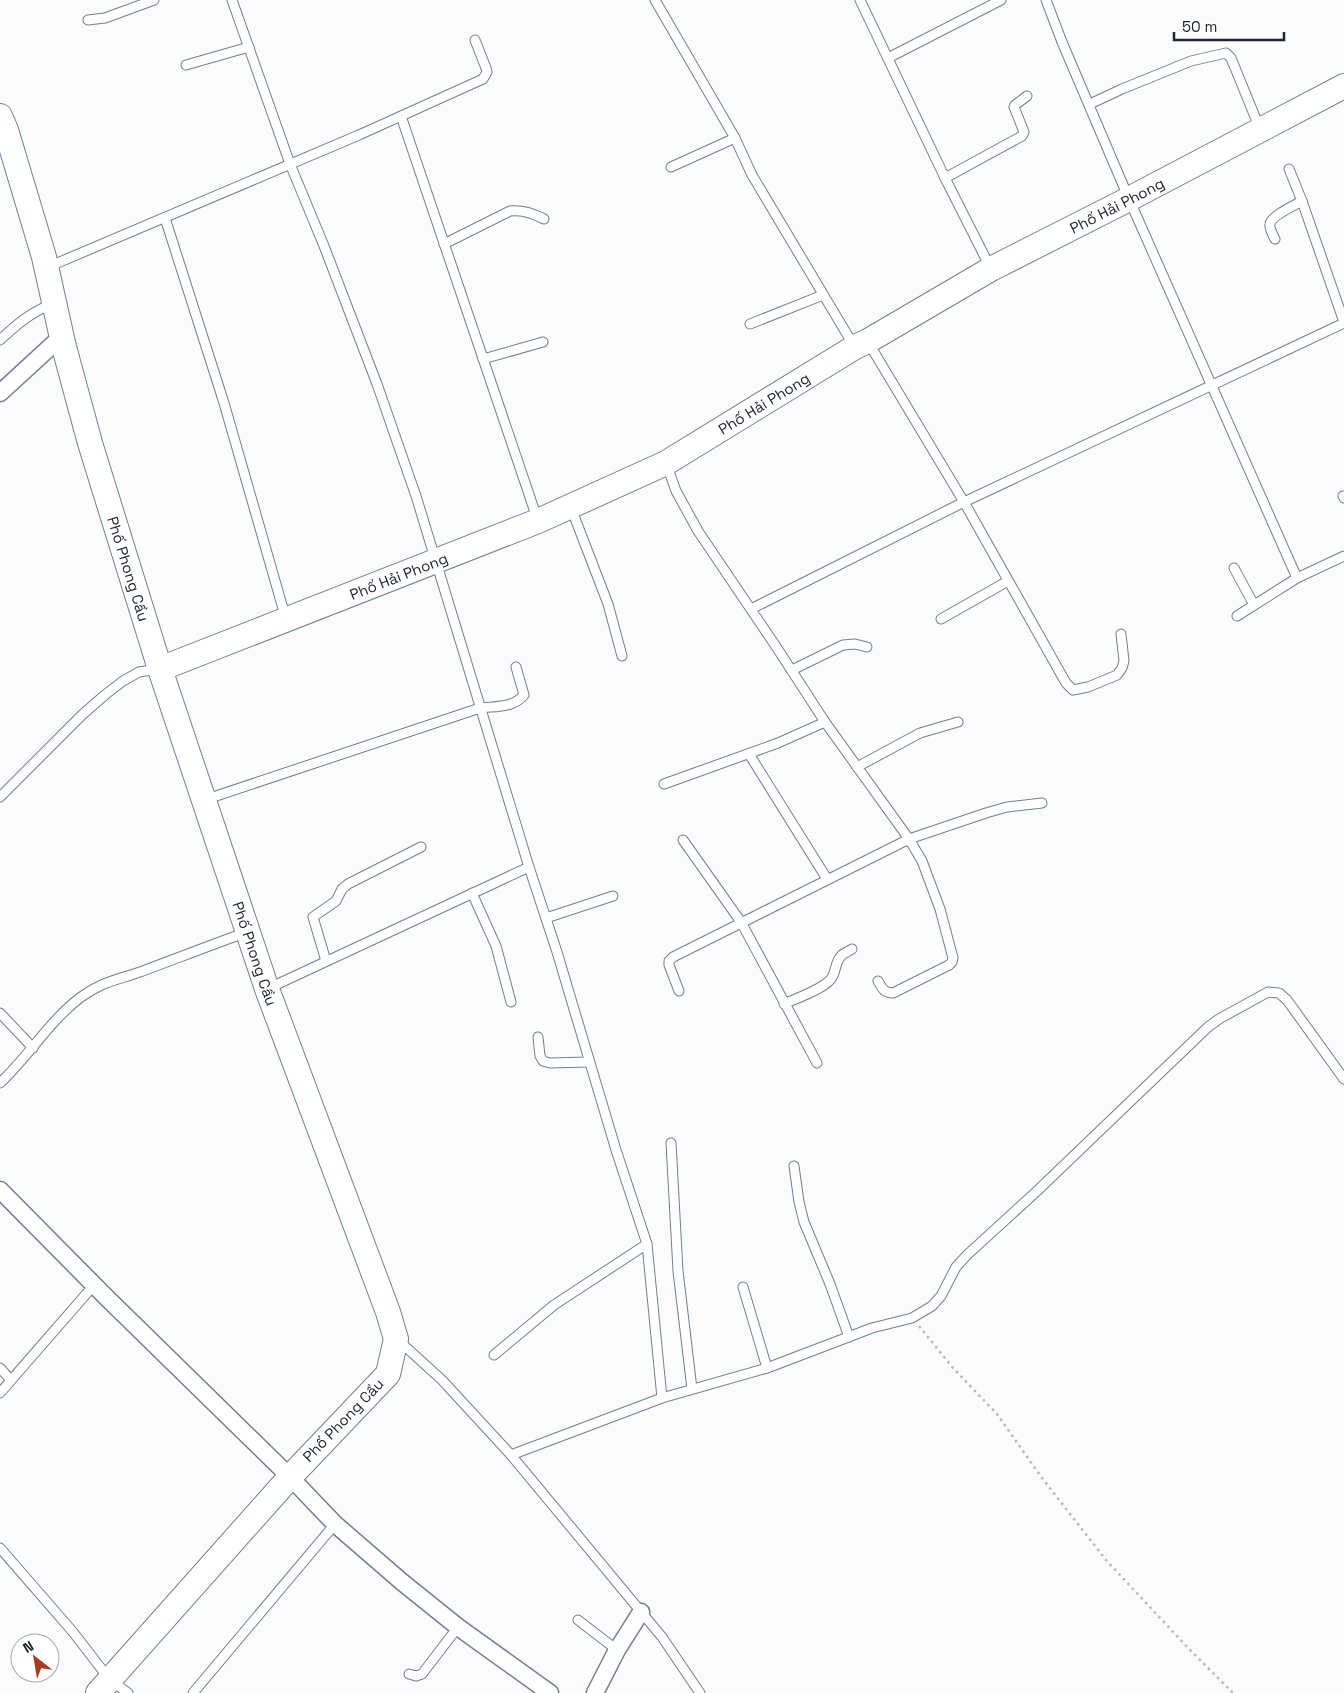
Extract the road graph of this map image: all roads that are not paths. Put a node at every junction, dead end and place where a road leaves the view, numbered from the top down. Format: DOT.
graph roads {
  1 [pos="154,0"];
  2 [pos="232,0"];
  3 [pos="655,0"];
  4 [pos="860,0"];
  5 [pos="1001,0"];
  6 [pos="1046,0"];
  7 [pos="88,20"];
  8 [pos="475,40"];
  9 [pos="249,47"];
  10 [pos="888,58"];
  11 [pos="186,65"];
  12 [pos="1344,86"];
  13 [pos="1027,96"];
  14 [pos="1090,104"];
  15 [pos="0,116"];
  16 [pos="402,116"];
  17 [pos="1260,130"];
  18 [pos="735,138"];
  19 [pos="290,164"];
  20 [pos="671,167"];
  21 [pos="1289,169"];
  22 [pos="945,178"];
  23 [pos="1130,199"];
  24 [pos="1302,201"];
  25 [pos="165,218"];
  26 [pos="544,219"];
  27 [pos="1275,239"];
  28 [pos="444,244"];
  29 [pos="46,268"];
  30 [pos="991,269"];
  31 [pos="823,295"];
  32 [pos="55,303"];
  33 [pos="1344,323"];
  34 [pos="750,324"];
  35 [pos="61,337"];
  36 [pos="0,340"];
  37 [pos="543,342"];
  38 [pos="862,344"];
  39 [pos="483,359"];
  40 [pos="1212,385"];
  41 [pos="0,393"];
  42 [pos="653,468"];
  43 [pos="964,502"];
  44 [pos="570,506"];
  45 [pos="538,520"];
  46 [pos="1344,556"];
  47 [pos="435,562"];
  48 [pos="1234,568"];
  49 [pos="1296,578"];
  50 [pos="1008,580"];
  51 [pos="1254,605"];
  52 [pos="751,609"];
  53 [pos="1237,616"];
  54 [pos="286,619"];
  55 [pos="941,620"];
  56 [pos="1121,634"];
  57 [pos="867,647"];
  58 [pos="622,656"];
  59 [pos="516,667"];
  60 [pos="160,669"];
  61 [pos="792,670"];
  62 [pos="480,708"];
  63 [pos="825,722"];
  64 [pos="958,722"];
  65 [pos="749,754"];
  66 [pos="857,767"];
  67 [pos="664,784"];
  68 [pos="0,797"];
  69 [pos="204,800"];
  70 [pos="1042,803"];
  71 [pos="909,839"];
  72 [pos="683,840"];
  73 [pos="421,847"];
  74 [pos="529,867"];
  75 [pos="827,879"];
  76 [pos="472,893"];
  77 [pos="613,896"];
  78 [pos="546,918"];
  79 [pos="741,922"];
  80 [pos="247,932"];
  81 [pos="852,949"];
  82 [pos="326,961"];
  83 [pos="878,981"];
  84 [pos="267,989"];
  85 [pos="679,991"];
  86 [pos="511,1002"];
  87 [pos="784,1004"];
  88 [pos="0,1013"];
  89 [pos="538,1038"];
  90 [pos="33,1048"];
  91 [pos="589,1062"];
  92 [pos="817,1062"];
  93 [pos="1344,1079"];
  94 [pos="0,1083"];
  95 [pos="671,1143"];
  96 [pos="794,1166"];
  97 [pos="0,1190"];
  98 [pos="647,1244"];
  99 [pos="94,1285"];
  100 [pos="743,1287"];
  101 [pos="849,1337"];
  102 [pos="396,1339"];
  103 [pos="494,1355"];
  104 [pos="0,1368"];
  105 [pos="767,1368"];
  106 [pos="11,1380"];
  107 [pos="688,1391"];
  108 [pos="0,1393"];
  109 [pos="666,1397"];
  110 [pos="511,1455"];
  111 [pos="290,1477"];
  112 [pos="335,1524"];
  113 [pos="0,1548"];
  114 [pos="646,1618"];
  115 [pos="578,1620"];
  116 [pos="458,1627"];
  117 [pos="617,1650"];
  118 [pos="409,1674"];
  119 [pos="112,1689"];
  120 [pos="193,1693"];
  121 [pos="550,1693"];
  122 [pos="595,1693"];
  123 [pos="700,1693"];
  1 -- 7 [label="lane"];
  2 -- 9 [label="lane"];
  3 -- 18 [label="lane"];
  4 -- 10 [label="lane"];
  5 -- 10 [label="lane"];
  6 -- 14 [label="lane"];
  8 -- 16 [label="lane"];
  9 -- 11 [label="lane"];
  9 -- 19 [label="lane"];
  10 -- 22 [label="lane"];
  12 -- 17 [label="street, Phố Hải Phong"];
  13 -- 22 [label="lane"];
  14 -- 17 [label="lane"];
  14 -- 23 [label="lane"];
  15 -- 29 [label="street, Phố Phong Cầu"];
  16 -- 19 [label="lane"];
  16 -- 28 [label="lane"];
  17 -- 23 [label="street, Phố Hải Phong"];
  18 -- 20 [label="lane"];
  18 -- 31 [label="lane"];
  19 -- 25 [label="lane"];
  19 -- 47 [label="lane"];
  21 -- 24 [label="lane"];
  22 -- 30 [label="lane"];
  23 -- 30 [label="street, Phố Hải Phong"];
  23 -- 40 [label="lane"];
  24 -- 27 [label="lane"];
  24 -- 33 [label="lane"];
  25 -- 29 [label="lane"];
  25 -- 54 [label="lane"];
  26 -- 28 [label="lane"];
  28 -- 39 [label="lane"];
  29 -- 32 [label="street, Phố Phong Cầu"];
  30 -- 38 [label="street, Phố Hải Phong"];
  31 -- 34 [label="lane"];
  31 -- 38 [label="lane"];
  32 -- 35 [label="street, Phố Phong Cầu"];
  32 -- 36 [label="lane"];
  33 -- 40 [label="lane"];
  35 -- 41 [label="street"];
  35 -- 60 [label="street, Phố Phong Cầu"];
  37 -- 39 [label="lane"];
  38 -- 42 [label="street, Phố Hải Phong"];
  38 -- 43 [label="lane"];
  39 -- 45 [label="lane"];
  40 -- 43 [label="lane"];
  40 -- 49 [label="lane"];
  42 -- 44 [label="street, Phố Hải Phong"];
  42 -- 52 [label="lane"];
  43 -- 50 [label="lane"];
  43 -- 52 [label="lane"];
  44 -- 45 [label="street, Phố Hải Phong"];
  44 -- 58 [label="lane"];
  45 -- 47 [label="street, Phố Hải Phong"];
  46 -- 49 [label="lane"];
  47 -- 54 [label="street, Phố Hải Phong"];
  47 -- 62 [label="lane"];
  48 -- 51 [label="lane"];
  49 -- 51 [label="lane"];
  50 -- 55 [label="lane"];
  50 -- 56 [label="lane"];
  51 -- 53 [label="lane"];
  52 -- 61 [label="lane"];
  54 -- 60 [label="street, Phố Hải Phong"];
  57 -- 61 [label="lane"];
  59 -- 62 [label="lane"];
  60 -- 68 [label="lane"];
  60 -- 69 [label="street, Phố Phong Cầu"];
  61 -- 63 [label="lane"];
  62 -- 69 [label="lane"];
  62 -- 74 [label="lane"];
  63 -- 65 [label="lane"];
  63 -- 66 [label="lane"];
  64 -- 66 [label="lane"];
  65 -- 67 [label="lane"];
  65 -- 75 [label="lane"];
  66 -- 71 [label="lane"];
  69 -- 80 [label="street, Phố Phong Cầu"];
  70 -- 71 [label="lane"];
  71 -- 75 [label="lane"];
  71 -- 83 [label="lane"];
  72 -- 79 [label="lane"];
  73 -- 82 [label="lane"];
  74 -- 76 [label="lane"];
  74 -- 78 [label="lane"];
  75 -- 79 [label="lane"];
  76 -- 82 [label="lane"];
  76 -- 86 [label="lane"];
  77 -- 78 [label="lane"];
  78 -- 91 [label="lane"];
  79 -- 85 [label="lane"];
  79 -- 87 [label="lane"];
  80 -- 84 [label="street, Phố Phong Cầu"];
  80 -- 90 [label="lane"];
  81 -- 87 [label="lane"];
  82 -- 84 [label="lane"];
  84 -- 102 [label="street, Phố Phong Cầu"];
  87 -- 92 [label="lane"];
  88 -- 90 [label="lane"];
  89 -- 91 [label="lane"];
  90 -- 94 [label="lane"];
  91 -- 98 [label="lane"];
  93 -- 101 [label="lane"];
  95 -- 107 [label="lane"];
  96 -- 101 [label="lane"];
  97 -- 99 [label="street"];
  98 -- 103 [label="lane"];
  98 -- 109 [label="lane"];
  99 -- 106 [label="lane"];
  99 -- 111 [label="street"];
  100 -- 105 [label="lane"];
  101 -- 105 [label="lane"];
  102 -- 110 [label="lane"];
  102 -- 111 [label="street, Phố Phong Cầu"];
  104 -- 106 [label="lane"];
  105 -- 107 [label="lane"];
  106 -- 108 [label="lane"];
  107 -- 109 [label="lane"];
  109 -- 110 [label="lane"];
  110 -- 114 [label="lane"];
  111 -- 112 [label="street"];
  111 -- 119 [label="street, Phố Phong Cầu"];
  112 -- 116 [label="street"];
  112 -- 120 [label="lane"];
  113 -- 119 [label="lane"];
  114 -- 117 [label="street"];
  114 -- 123 [label="lane"];
  115 -- 117 [label="lane"];
  116 -- 118 [label="lane"];
  116 -- 121 [label="street"];
  117 -- 122 [label="street"];
}
